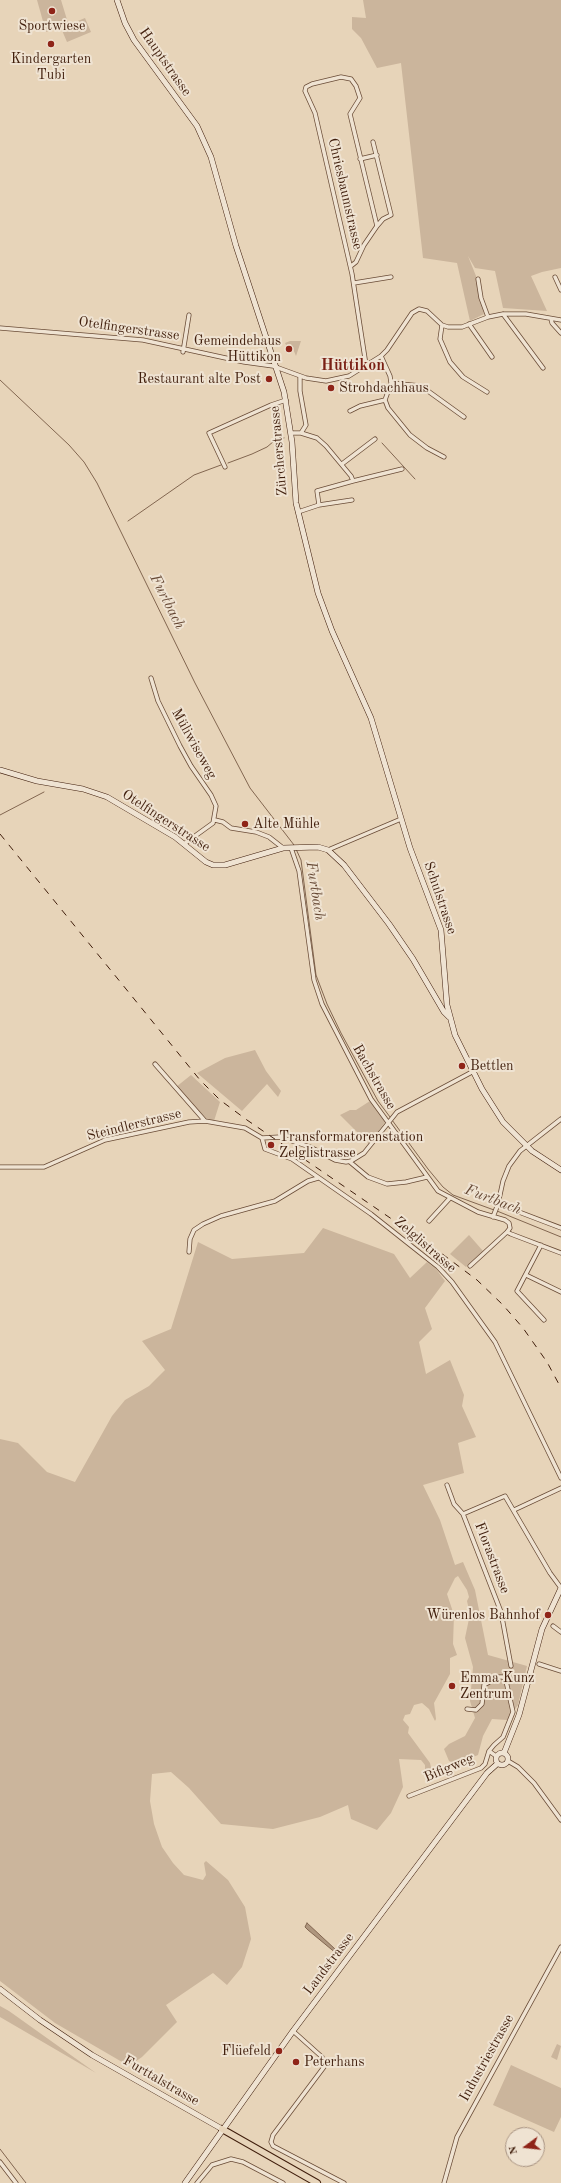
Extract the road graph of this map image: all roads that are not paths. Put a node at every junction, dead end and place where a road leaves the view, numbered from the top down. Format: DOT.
graph roads {
  1 [pos="117,0"];
  2 [pos="201,133"];
  3 [pos="374,142"];
  4 [pos="377,155"];
  5 [pos="360,159"];
  6 [pos="377,226"];
  7 [pos="350,266"];
  8 [pos="391,277"];
  9 [pos="555,277"];
  10 [pos="478,279"];
  11 [pos="354,283"];
  12 [pos="561,290"];
  13 [pos="503,314"];
  14 [pos="189,315"];
  15 [pos="488,317"];
  16 [pos="551,319"];
  17 [pos="561,320"];
  18 [pos="469,324"];
  19 [pos="442,325"];
  20 [pos="0,328"];
  21 [pos="561,333"];
  22 [pos="183,350"];
  23 [pos="381,356"];
  24 [pos="492,357"];
  25 [pos="366,365"];
  26 [pos="277,366"];
  27 [pos="543,368"];
  28 [pos="300,376"];
  29 [pos="391,382"];
  30 [pos="487,392"];
  31 [pos="286,400"];
  32 [pos="385,400"];
  33 [pos="350,411"];
  34 [pos="464,417"];
  35 [pos="291,433"];
  36 [pos="301,433"];
  37 [pos="375,439"];
  38 [pos="444,457"];
  39 [pos="342,464"];
  40 [pos="225,467"];
  41 [pos="402,469"];
  42 [pos="353,481"];
  43 [pos="352,500"];
  44 [pos="319,506"];
  45 [pos="298,512"];
  46 [pos="332,631"];
  47 [pos="151,678"];
  48 [pos="0,770"];
  49 [pos="401,819"];
  50 [pos="215,820"];
  51 [pos="184,844"];
  52 [pos="283,848"];
  53 [pos="292,848"];
  54 [pos="328,850"];
  55 [pos="449,1017"];
  56 [pos="156,1064"];
  57 [pos="472,1072"];
  58 [pos="561,1119"];
  59 [pos="205,1121"];
  60 [pos="388,1121"];
  61 [pos="262,1138"];
  62 [pos="526,1146"];
  63 [pos="350,1162"];
  64 [pos="0,1168"];
  65 [pos="561,1170"];
  66 [pos="308,1172"];
  67 [pos="427,1177"];
  68 [pos="318,1178"];
  69 [pos="308,1182"];
  70 [pos="450,1198"];
  71 [pos="497,1206"];
  72 [pos="493,1216"];
  73 [pos="429,1221"];
  74 [pos="561,1228"];
  75 [pos="507,1232"];
  76 [pos="541,1245"];
  77 [pos="189,1252"];
  78 [pos="561,1253"];
  79 [pos="470,1266"];
  80 [pos="526,1275"];
  81 [pos="561,1292"];
  82 [pos="544,1320"];
  83 [pos="561,1478"];
  84 [pos="447,1485"];
  85 [pos="561,1488"];
  86 [pos="514,1510"];
  87 [pos="463,1514"];
  88 [pos="561,1588"];
  89 [pos="552,1626"];
  90 [pos="561,1632"];
  91 [pos="539,1664"];
  92 [pos="511,1666"];
  93 [pos="561,1671"];
  94 [pos="467,1708"];
  95 [pos="489,1751"];
  96 [pos="504,1753"];
  97 [pos="496,1756"];
  98 [pos="508,1761"];
  99 [pos="497,1764"];
  100 [pos="408,1796"];
  101 [pos="561,1820"];
  102 [pos="561,1947"];
  103 [pos="0,1989"];
  104 [pos="293,2031"];
  105 [pos="222,2129"];
  106 [pos="0,2162"];
  107 [pos="16,2183"];
  108 [pos="185,2183"];
  109 [pos="197,2183"];
  110 [pos="283,2183"];
  111 [pos="317,2183"];
  112 [pos="344,2183"];
  113 [pos="444,2183"];
  1 -- 2 [label="street, Hauptstrasse"];
  2 -- 26 [label="street, Zürcherstrasse"];
  3 -- 4 [label="street"];
  4 -- 5 [label="street"];
  4 -- 6 [label="street"];
  5 -- 6 [label="street"];
  5 -- 7 [label="street, Chriesbaumstrasse"];
  6 -- 7 [label="street"];
  7 -- 11 [label="street, Chriesbaumstrasse"];
  8 -- 11 [label="street"];
  9 -- 12 [label="street"];
  10 -- 15 [label="street"];
  11 -- 25 [label="street, Chriesbaumstrasse"];
  13 -- 15 [label="street"];
  13 -- 16 [label="street"];
  13 -- 27 [label="street"];
  14 -- 22 [label="street"];
  15 -- 18 [label="street"];
  16 -- 17 [label="street"];
  16 -- 21 [label="street"];
  18 -- 19 [label="street"];
  18 -- 24 [label="street"];
  19 -- 23 [label="street"];
  19 -- 30 [label="street"];
  20 -- 22 [label="street, Otelfingerstrasse"];
  22 -- 26 [label="street, Otelfingerstrasse"];
  23 -- 25 [label="street, Otelfingerstrasse"];
  23 -- 29 [label="street"];
  25 -- 28 [label="street, Otelfingerstrasse"];
  26 -- 28 [label="street, Otelfingerstrasse"];
  26 -- 31 [label="street, Zürcherstrasse"];
  28 -- 36 [label="street"];
  29 -- 32 [label="street"];
  29 -- 34 [label="street"];
  31 -- 35 [label="street, Zürcherstrasse"];
  31 -- 40 [label="street"];
  32 -- 33 [label="street"];
  32 -- 38 [label="street"];
  35 -- 36 [label="street"];
  35 -- 45 [label="street, Zürcherstrasse"];
  36 -- 39 [label="street"];
  37 -- 39 [label="street"];
  39 -- 42 [label="street"];
  41 -- 42 [label="street"];
  42 -- 44 [label="street"];
  43 -- 44 [label="street"];
  44 -- 45 [label="street"];
  45 -- 46 [label="street, Zürcherstrasse"];
  46 -- 49 [label="street, Schulstrasse"];
  47 -- 50 [label="street, Müliwiseweg"];
  48 -- 51 [label="street, Otelfingerstrasse"];
  49 -- 54 [label="street"];
  49 -- 55 [label="street, Schulstrasse"];
  50 -- 51 [label="street"];
  50 -- 52 [label="street"];
  51 -- 52 [label="street, Otelfingerstrasse"];
  52 -- 53 [label="street, Otelfingerstrasse"];
  53 -- 54 [label="street, Otelfingerstrasse"];
  53 -- 60 [label="street, Bachstrasse"];
  54 -- 55 [label="street"];
  55 -- 57 [label="street, Schulstrasse"];
  56 -- 59 [label="street"];
  57 -- 60 [label="street"];
  57 -- 62 [label="street, Schulstrasse"];
  58 -- 62 [label="street"];
  59 -- 61 [label="street, Steindlerstrasse"];
  59 -- 64 [label="street, Steindlerstrasse"];
  60 -- 63 [label="street"];
  60 -- 67 [label="street, Bachstrasse"];
  61 -- 63 [label="street"];
  61 -- 66 [label="street, Zelglistrasse"];
  62 -- 65 [label="street, Schulstrasse"];
  62 -- 71 [label="street"];
  63 -- 67 [label="street"];
  66 -- 68 [label="street, Zelglistrasse"];
  66 -- 69 [label="street"];
  67 -- 70 [label="street, Bachstrasse"];
  68 -- 69 [label="street"];
  68 -- 83 [label="street, Zelglistrasse"];
  69 -- 77 [label="street"];
  70 -- 72 [label="street, Bachstrasse"];
  70 -- 73 [label="street"];
  71 -- 72 [label="street"];
  71 -- 74 [label="street"];
  72 -- 75 [label="street, Bachstrasse"];
  75 -- 76 [label="street"];
  75 -- 79 [label="street"];
  76 -- 78 [label="street"];
  76 -- 80 [label="street"];
  80 -- 81 [label="street"];
  80 -- 82 [label="street"];
  84 -- 87 [label="street"];
  85 -- 86 [label="street"];
  86 -- 87 [label="street, Florastrasse"];
  86 -- 88 [label="street, Florastrasse"];
  87 -- 92 [label="street, Florastrasse"];
  88 -- 96 [label="street"];
  89 -- 90 [label="street"];
  91 -- 93 [label="street"];
  94 -- 95 [label="street"];
  95 -- 97 [label="street"];
  95 -- 100 [label="street, Bifigweg"];
  96 -- 97 [label="street"];
  96 -- 98 [label="street"];
  97 -- 99 [label="street"];
  98 -- 99 [label="street"];
  98 -- 101 [label="street"];
  99 -- 104 [label="street, Landstrasse"];
  102 -- 113 [label="street, Industriestrasse"];
  103 -- 105 [label="street, Furttalstrasse"];
  104 -- 105 [label="street, Landstrasse"];
  104 -- 112 [label="street"];
  105 -- 108 [label="street, Landstrasse"];
  105 -- 111 [label="highway, Furttalstrasse"];
  106 -- 107 [label="street"];
  109 -- 110 [label="street"];
}
